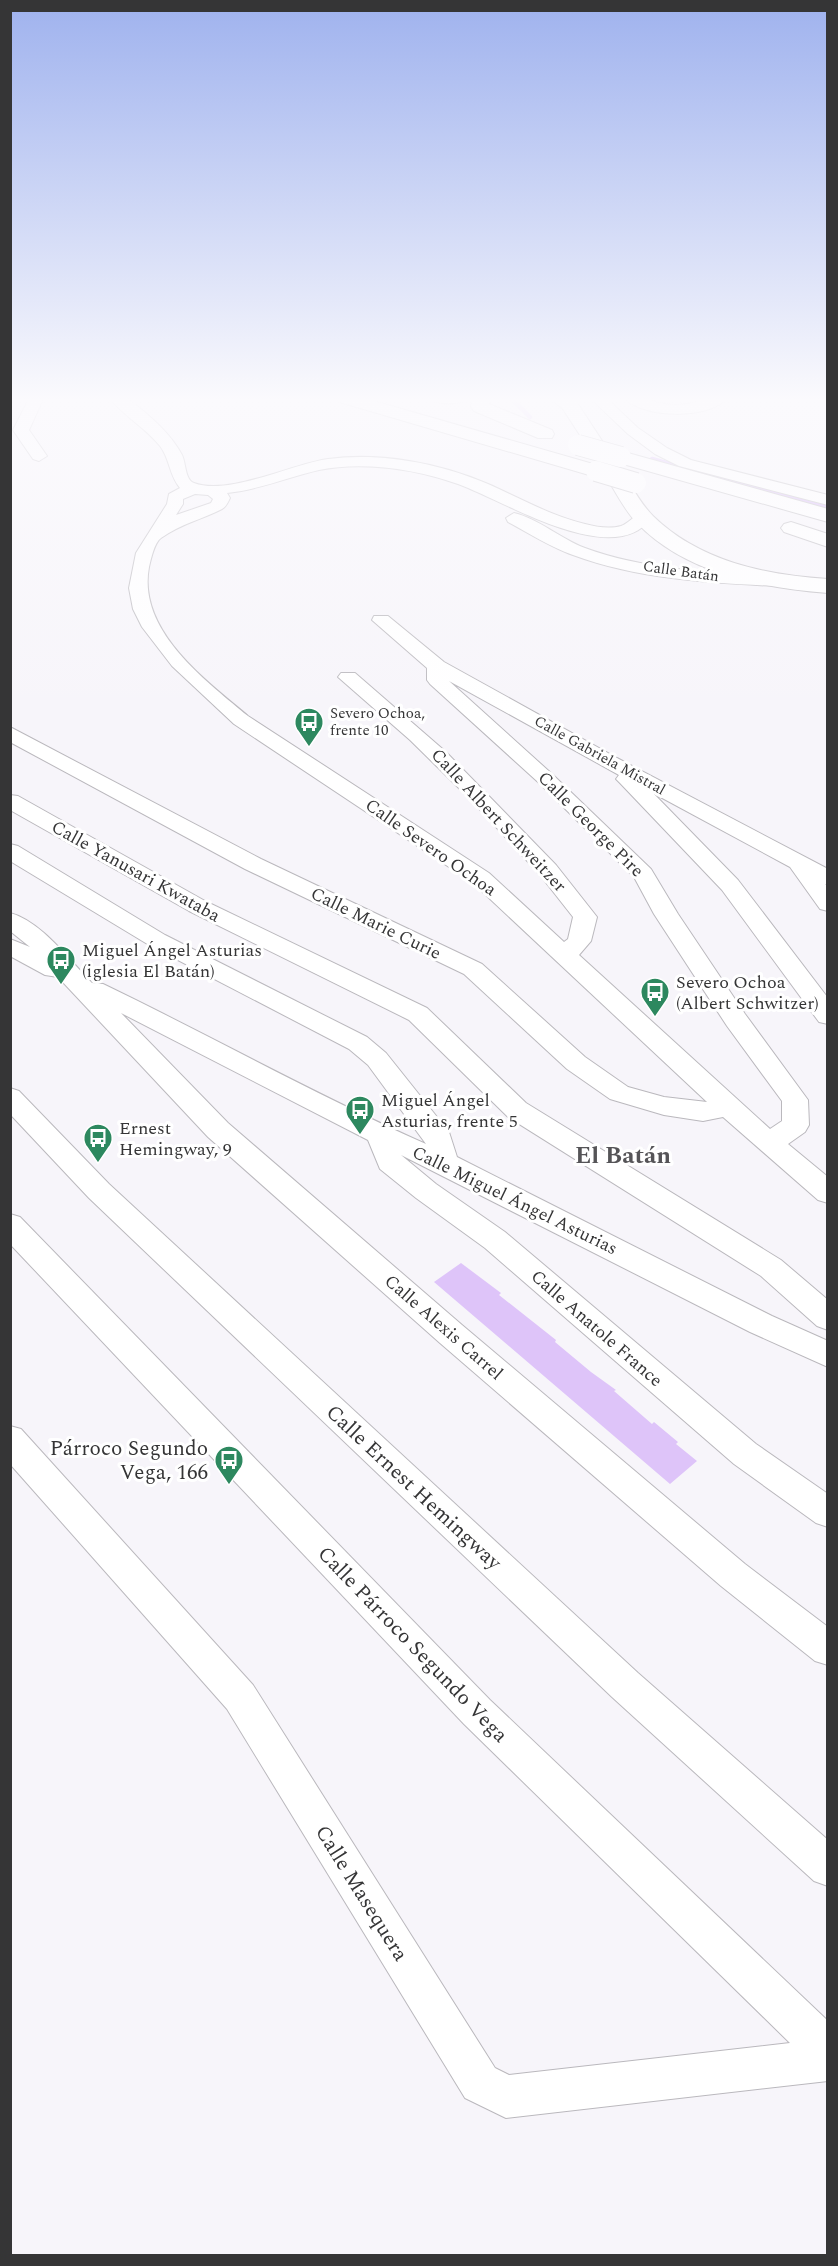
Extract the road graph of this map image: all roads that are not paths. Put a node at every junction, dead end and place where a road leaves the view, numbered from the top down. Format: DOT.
graph roads {
  1 [pos="219,503"];
  2 [pos="221,503"];
  3 [pos="487,503"];
  4 [pos="517,503"];
  5 [pos="635,503"];
  6 [pos="782,503"];
  7 [pos="175,504"];
  8 [pos="214,506"];
  9 [pos="828,516"];
  10 [pos="513,517"];
  11 [pos="770,522"];
  12 [pos="650,525"];
  13 [pos="791,528"];
  14 [pos="828,536"];
  15 [pos="153,537"];
  16 [pos="551,539"];
  17 [pos="828,541"];
  18 [pos="582,545"];
  19 [pos="738,570"];
  20 [pos="778,581"];
  21 [pos="828,586"];
  22 [pos="381,620"];
  23 [pos="437,666"];
  24 [pos="348,677"];
  25 [pos="10,733"];
  26 [pos="610,762"];
  27 [pos="10,801"];
  28 [pos="10,850"];
  29 [pos="798,861"];
  30 [pos="828,878"];
  31 [pos="828,904"];
  32 [pos="10,920"];
  33 [pos="10,946"];
  34 [pos="566,954"];
  35 [pos="79,983"];
  36 [pos="828,1016"];
  37 [pos="10,1097"];
  38 [pos="729,1106"];
  39 [pos="379,1134"];
  40 [pos="764,1139"];
  41 [pos="444,1163"];
  42 [pos="828,1193"];
  43 [pos="10,1225"];
  44 [pos="828,1318"];
  45 [pos="828,1355"];
  46 [pos="10,1439"];
  47 [pos="828,1513"];
  48 [pos="828,1649"];
  49 [pos="828,1868"];
  50 [pos="828,2051"];
  51 [pos="828,2060"];
  1 -- 8 [label="street"];
  2 -- 8 [label="street, Calle Batán"];
  3 -- 10 [label="street, Calle Batán"];
  4 -- 12 [label="street, Calle Batán"];
  5 -- 12 [label="main road"];
  6 -- 9 [label="main road, bridge"];
  7 -- 8 [label="street"];
  7 -- 15 [label="street, Calle Severo Ochoa"];
  8 -- 15 [label="street"];
  10 -- 16 [label="street, Calle Batán"];
  10 -- 18 [label="street, Calle Batán"];
  11 -- 13 [label="main road"];
  12 -- 18 [label="street, Calle Batán"];
  12 -- 19 [label="main road"];
  13 -- 14 [label="main road"];
  13 -- 17 [label="main road"];
  15 -- 34 [label="street, Calle Severo Ochoa"];
  16 -- 18 [label="street, Calle Batán"];
  16 -- 20 [label="street, Calle Batán"];
  18 -- 19 [label="street, Calle Batán"];
  19 -- 20 [label="main road"];
  20 -- 21 [label="main road"];
  22 -- 23 [label="street, Calle Gabriela Mistral"];
  23 -- 26 [label="street, Calle Gabriela Mistral"];
  23 -- 40 [label="street, Calle George Pire"];
  24 -- 34 [label="street, Calle Albert Schweitzer"];
  25 -- 38 [label="street, Calle Marie Curie"];
  26 -- 29 [label="street, Calle Gabriela Mistral"];
  26 -- 36 [label="street"];
  27 -- 44 [label="street, Calle Yanusari Kwataba"];
  28 -- 41 [label="street"];
  29 -- 30 [label="street, Calle Gabriela Mistral"];
  29 -- 31 [label="street"];
  32 -- 35 [label="street, Calle Alexis Carrel"];
  33 -- 35 [label="street, Calle Miguel Ángel Asturias"];
  34 -- 38 [label="street, Calle Severo Ochoa"];
  35 -- 39 [label="street, Calle Miguel Ángel Asturias"];
  35 -- 48 [label="street, Calle Alexis Carrel"];
  37 -- 49 [label="street, Calle Ernest Hemingway"];
  38 -- 40 [label="street, Calle Severo Ochoa"];
  39 -- 41 [label="street, Calle Miguel Ángel Asturias"];
  39 -- 47 [label="street, Calle Anatole France"];
  40 -- 42 [label="street, Calle Severo Ochoa"];
  41 -- 45 [label="street, Calle Miguel Ángel Asturias"];
  43 -- 50 [label="street, Calle Párroco Segundo Vega"];
  46 -- 51 [label="street, Calle Masequera"];
}
